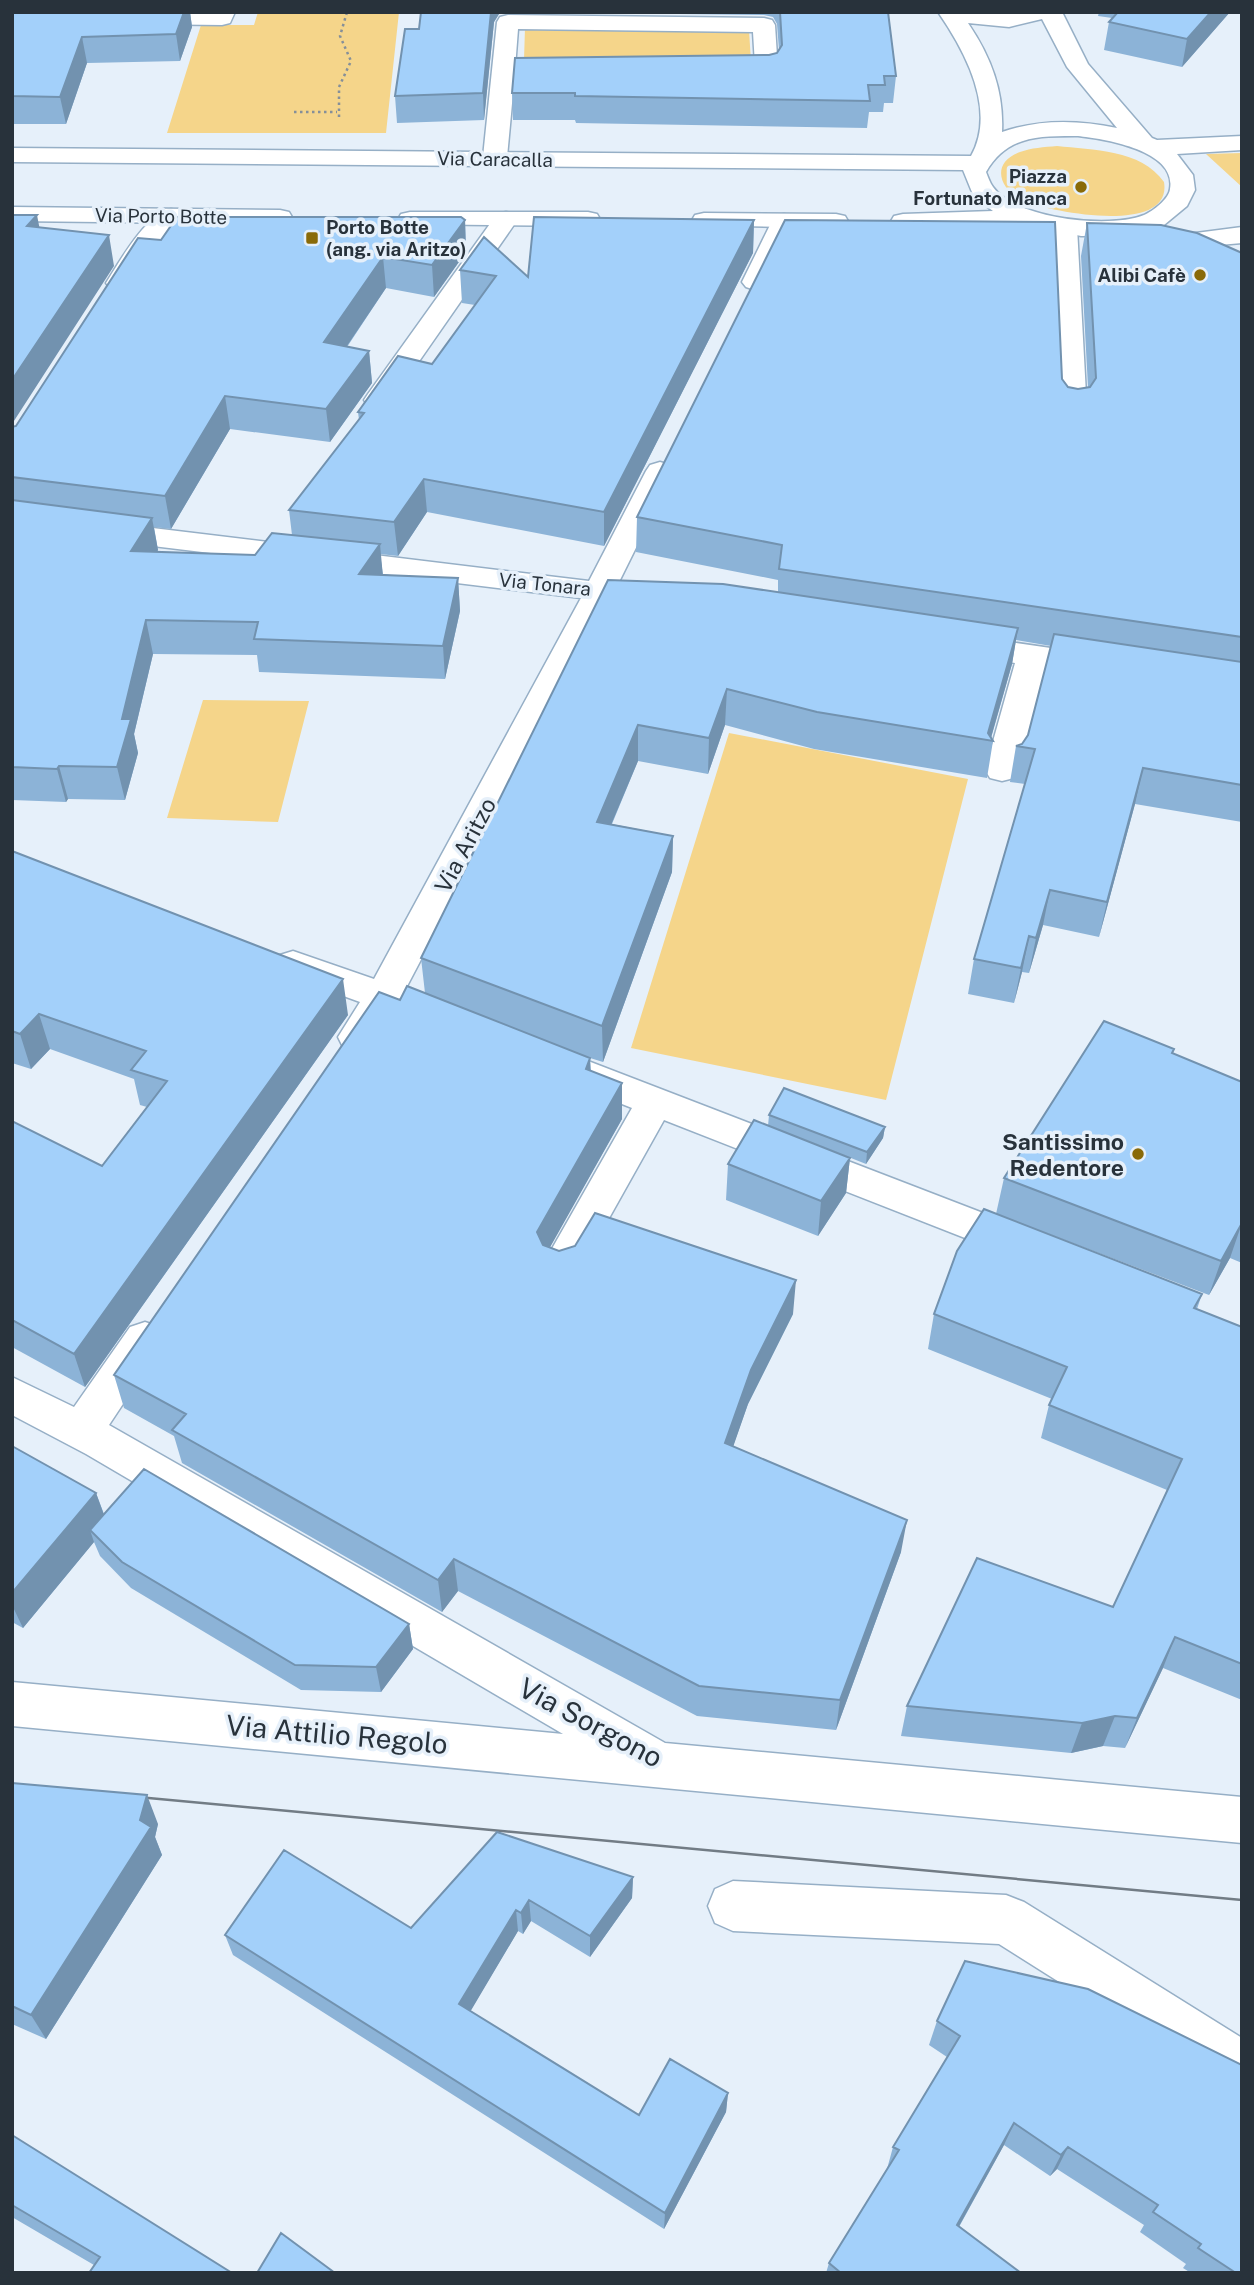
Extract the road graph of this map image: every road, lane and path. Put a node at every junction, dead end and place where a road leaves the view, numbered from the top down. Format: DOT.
graph roads {
  1 [pos="224,12"];
  2 [pos="347,12"];
  3 [pos="949,12"];
  4 [pos="956,12"];
  5 [pos="1039,12"];
  6 [pos="1051,12"];
  7 [pos="124,17"];
  8 [pos="712,72"];
  9 [pos="587,74"];
  10 [pos="504,75"];
  11 [pos="294,112"];
  12 [pos="337,112"];
  13 [pos="339,118"];
  14 [pos="1242,143"];
  15 [pos="1148,146"];
  16 [pos="12,155"];
  17 [pos="984,156"];
  18 [pos="495,157"];
  19 [pos="12,214"];
  20 [pos="171,216"];
  21 [pos="1024,217"];
  22 [pos="308,218"];
  23 [pos="391,219"];
  24 [pos="506,219"];
  25 [pos="615,219"];
  26 [pos="683,219"];
  27 [pos="784,221"];
  28 [pos="1146,222"];
  29 [pos="1064,227"];
  30 [pos="1242,234"];
  31 [pos="1197,239"];
  32 [pos="1242,261"];
  33 [pos="108,300"];
  34 [pos="741,310"];
  35 [pos="1073,414"];
  36 [pos="359,425"];
  37 [pos="673,444"];
  38 [pos="12,520"];
  39 [pos="287,526"];
  40 [pos="268,553"];
  41 [pos="600,590"];
  42 [pos="654,598"];
  43 [pos="938,641"];
  44 [pos="1033,655"];
  45 [pos="1124,669"];
  46 [pos="1002,770"];
  47 [pos="256,951"];
  48 [pos="384,995"];
  49 [pos="443,1019"];
  50 [pos="543,1058"];
  51 [pos="335,1067"];
  52 [pos="654,1101"];
  53 [pos="1052,1256"];
  54 [pos="561,1268"];
  55 [pos="161,1317"];
  56 [pos="12,1395"];
  57 [pos="82,1430"];
  58 [pos="12,1704"];
  59 [pos="661,1765"];
  60 [pos="1242,1820"];
  61 [pos="733,1906"];
  62 [pos="1242,2068"];
  1 -- 7 [label="street"];
  2 -- 12 [label="path"];
  3 -- 17 [label="street"];
  4 -- 5 [label="street"];
  6 -- 15 [label="street"];
  8 -- 10 [label="street"];
  9 -- 10 [label="street"];
  10 -- 18 [label="street"];
  11 -- 12 [label="path"];
  12 -- 13 [label="path"];
  14 -- 15 [label="street"];
  15 -- 17 [label="street"];
  15 -- 28 [label="street"];
  16 -- 18 [label="street, Via Caracalla"];
  17 -- 18 [label="street, Via Caracalla"];
  17 -- 21 [label="street"];
  19 -- 20 [label="street, Via Porto Botte"];
  20 -- 22 [label="street, Via Porto Botte"];
  20 -- 33 [label="street"];
  21 -- 27 [label="street"];
  21 -- 29 [label="street"];
  23 -- 24 [label="street"];
  24 -- 25 [label="street"];
  24 -- 36 [label="street"];
  26 -- 27 [label="street"];
  27 -- 34 [label="street"];
  28 -- 29 [label="street"];
  28 -- 31 [label="street"];
  29 -- 35 [label="street"];
  30 -- 31 [label="street"];
  31 -- 32 [label="street"];
  37 -- 41 [label="street, Via Aritzo"];
  38 -- 40 [label="street, Via Tonara"];
  39 -- 40 [label="street"];
  40 -- 41 [label="street, Via Tonara"];
  41 -- 42 [label="street, Via Tonara"];
  41 -- 48 [label="street, Via Aritzo"];
  43 -- 44 [label="street"];
  44 -- 45 [label="street"];
  44 -- 46 [label="street"];
  47 -- 48 [label="street"];
  48 -- 49 [label="street"];
  48 -- 51 [label="street, Via Aritzo"];
  50 -- 52 [label="street"];
  52 -- 53 [label="street"];
  52 -- 54 [label="street"];
  55 -- 57 [label="street"];
  56 -- 57 [label="street, Via Sorgono"];
  57 -- 59 [label="street, Via Sorgono"];
  58 -- 59 [label="street, Via Attilio Regolo"];
  59 -- 60 [label="street, Via Sorgono"];
  61 -- 62 [label="street"];
}
